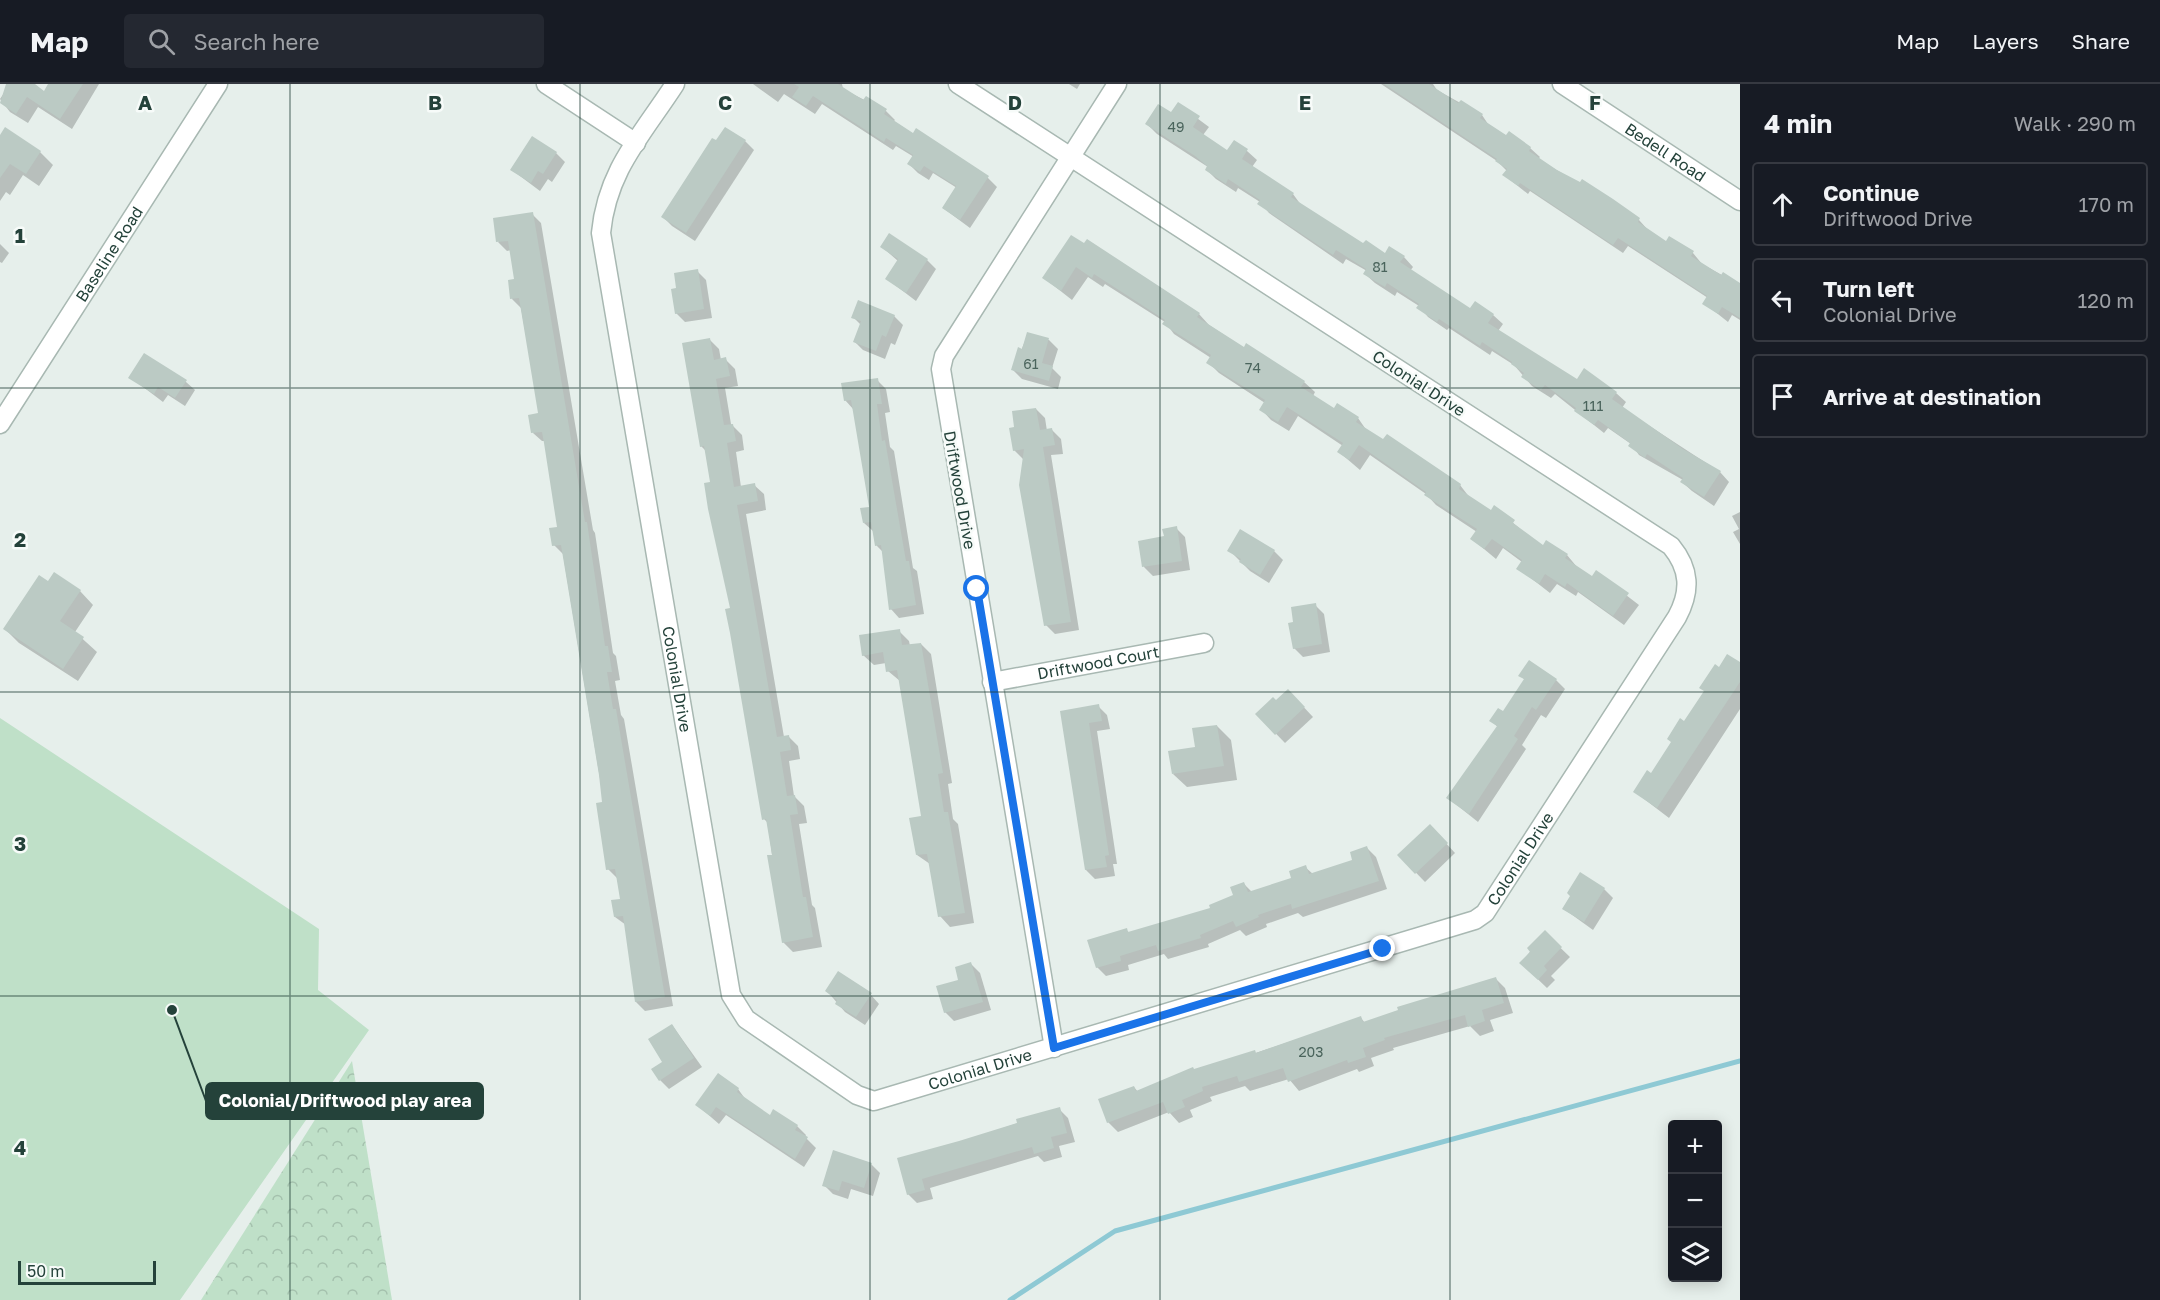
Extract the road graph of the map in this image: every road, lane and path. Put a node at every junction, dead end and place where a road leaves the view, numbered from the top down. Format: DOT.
graph roads {
  1 [pos="218,84"];
  2 [pos="546,84"];
  3 [pos="675,84"];
  4 [pos="958,84"];
  5 [pos="1117,84"];
  6 [pos="1562,84"];
  7 [pos="636,143"];
  8 [pos="1070,156"];
  9 [pos="1740,201"];
  10 [pos="0,424"];
  11 [pos="1204,643"];
  12 [pos="992,682"];
  13 [pos="1054,1048"];
  1 -- 10 [label="street, Baseline Road"];
  2 -- 7 [label="street"];
  3 -- 7 [label="street, Colonial Drive"];
  4 -- 8 [label="street, Colonial Drive"];
  5 -- 8 [label="street, Driftwood Drive"];
  6 -- 9 [label="street, Bedell Road"];
  7 -- 13 [label="street, Colonial Drive"];
  8 -- 12 [label="street, Driftwood Drive"];
  8 -- 13 [label="street, Colonial Drive"];
  11 -- 12 [label="street, Driftwood Court"];
  12 -- 13 [label="street, Driftwood Drive"];
}
